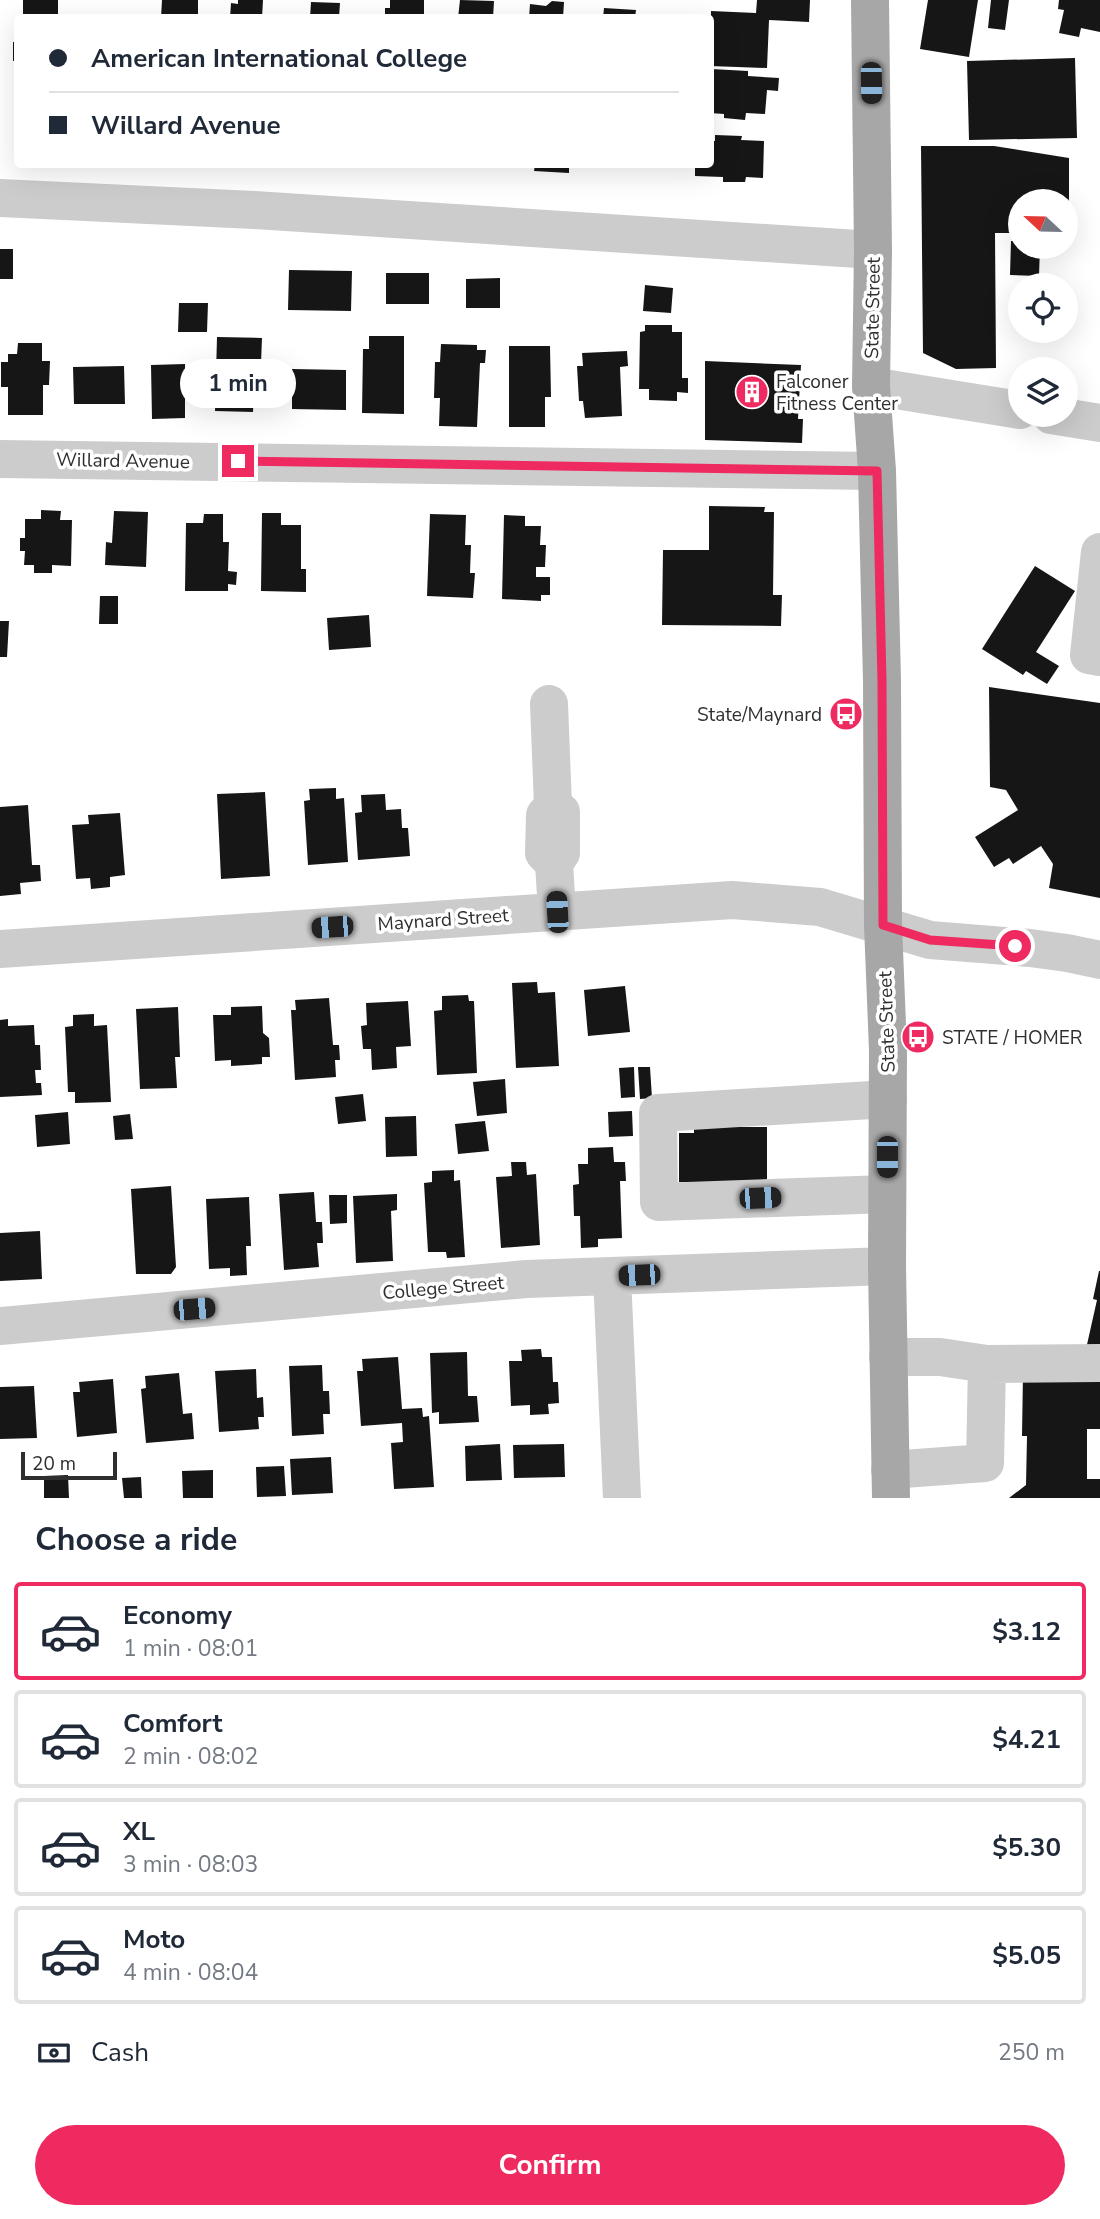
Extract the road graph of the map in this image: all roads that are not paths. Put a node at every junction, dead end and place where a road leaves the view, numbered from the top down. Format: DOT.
graph roads {
  1 [pos="870,0"];
  2 [pos="0,198"];
  3 [pos="873,250"];
  4 [pos="871,386"];
  5 [pos="1008,408"];
  6 [pos="1078,419"];
  7 [pos="1100,423"];
  8 [pos="0,459"];
  9 [pos="877,471"];
  10 [pos="1100,552"];
  11 [pos="1100,657"];
  12 [pos="549,705"];
  13 [pos="557,912"];
  14 [pos="883,925"];
  15 [pos="0,949"];
  16 [pos="1100,960"];
  17 [pos="888,1099"];
  18 [pos="887,1194"];
  19 [pos="887,1266"];
  20 [pos="612,1276"];
  21 [pos="0,1326"];
  22 [pos="888,1357"];
  23 [pos="1100,1363"];
  24 [pos="987,1364"];
  25 [pos="890,1484"];
  26 [pos="622,1498"];
  1 -- 3 [label="main road, State Street"];
  2 -- 3 [label="street"];
  3 -- 4 [label="main road, State Street"];
  4 -- 5 [label="street"];
  4 -- 9 [label="main road, State Street"];
  6 -- 7 [label="street"];
  8 -- 9 [label="street, Willard Avenue"];
  9 -- 14 [label="main road, State Street"];
  10 -- 11 [label="street"];
  12 -- 13 [label="street"];
  13 -- 14 [label="street, Maynard Street"];
  13 -- 15 [label="street, Maynard Street"];
  14 -- 16 [label="street, Maynard Street"];
  14 -- 17 [label="main road, State Street"];
  17 -- 18 [label="main road, State Street"];
  17 -- 18 [label="street"];
  18 -- 19 [label="main road, State Street"];
  19 -- 20 [label="street, College Street"];
  19 -- 22 [label="main road, State Street"];
  20 -- 21 [label="street, College Street"];
  20 -- 26 [label="street"];
  22 -- 24 [label="street"];
  22 -- 25 [label="main road, State Street"];
  23 -- 24 [label="street"];
  24 -- 25 [label="street"];
}
